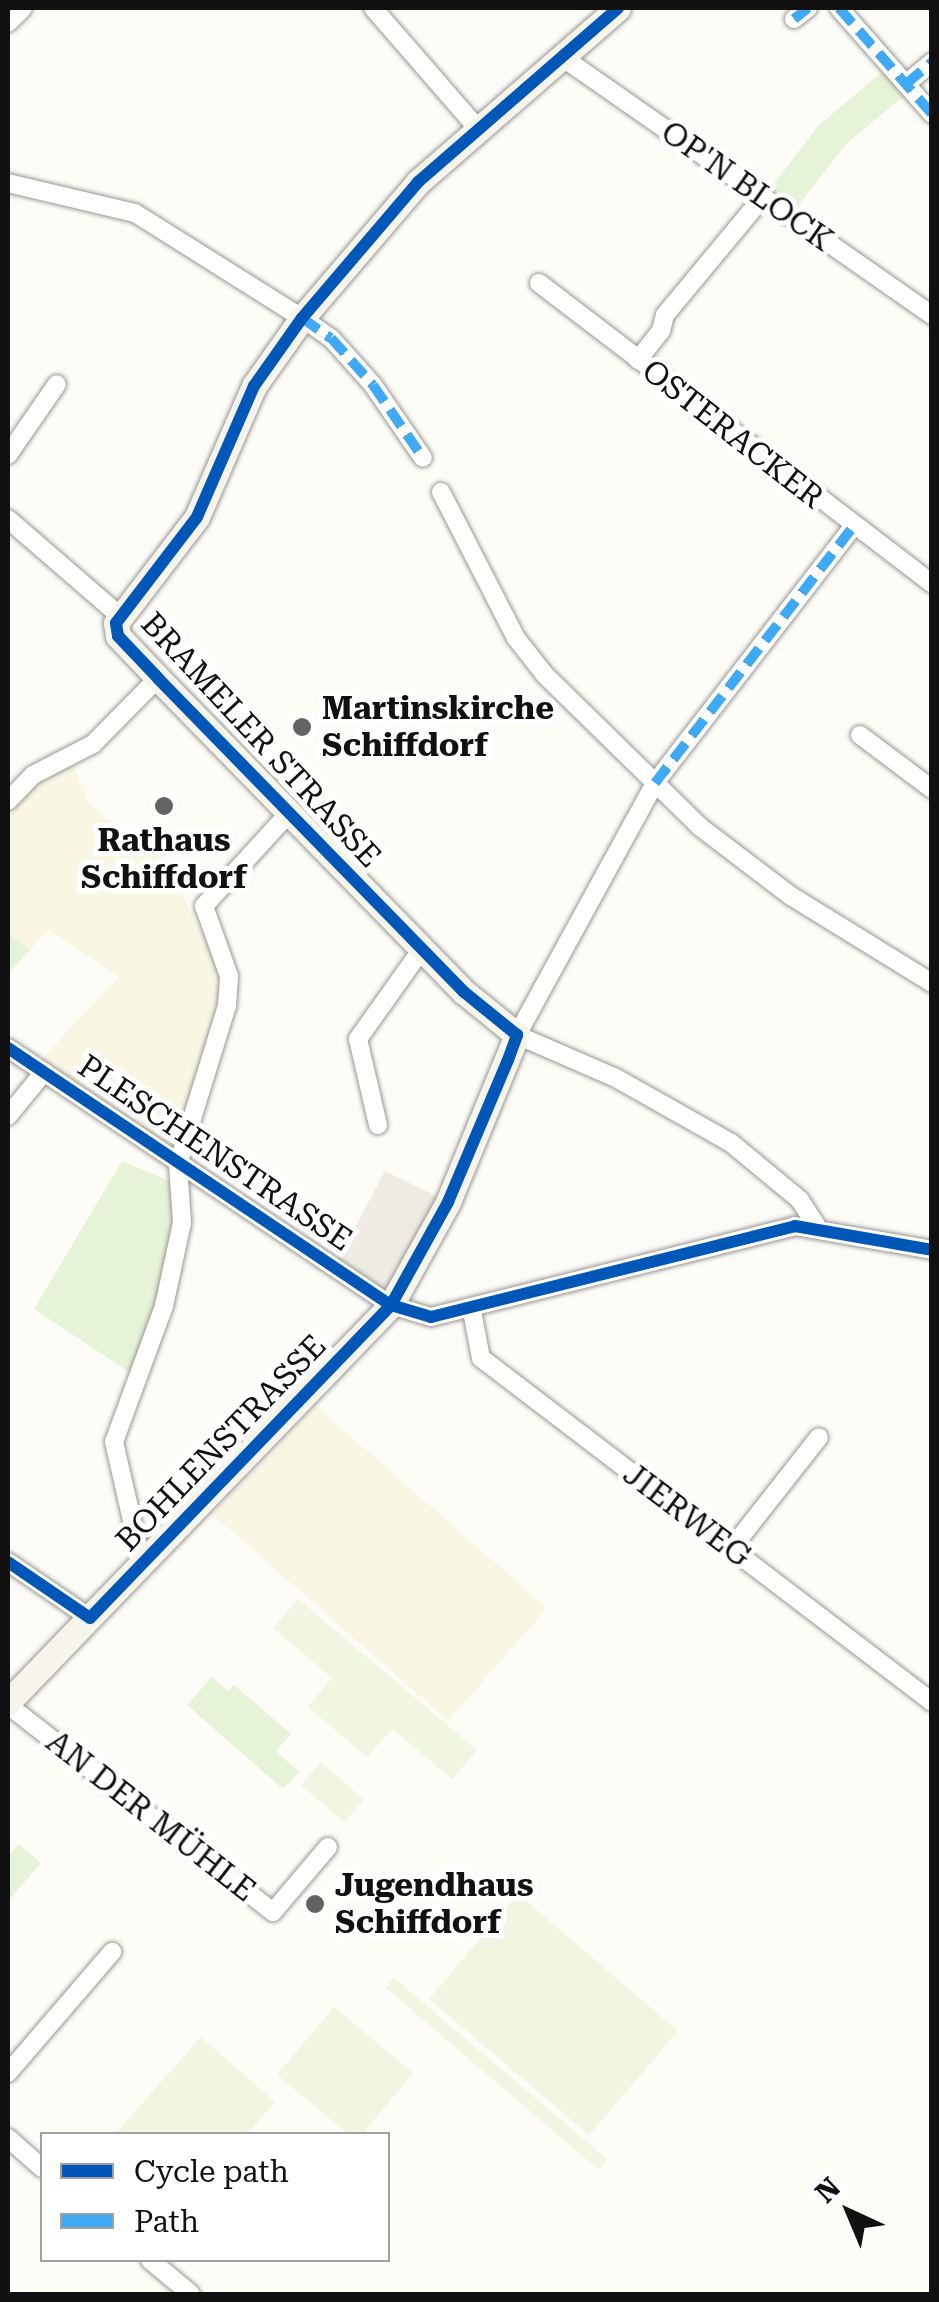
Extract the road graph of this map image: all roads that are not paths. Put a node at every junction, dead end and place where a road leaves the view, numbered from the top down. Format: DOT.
graph roads {
  1 [pos="22,8"];
  2 [pos="373,8"];
  3 [pos="618,8"];
  4 [pos="839,8"];
  5 [pos="8,23"];
  6 [pos="562,57"];
  7 [pos="932,62"];
  8 [pos="906,84"];
  9 [pos="932,114"];
  10 [pos="478,129"];
  11 [pos="8,183"];
  12 [pos="764,197"];
  13 [pos="539,283"];
  14 [pos="932,315"];
  15 [pos="302,318"];
  16 [pos="638,360"];
  17 [pos="57,384"];
  18 [pos="8,455"];
  19 [pos="423,458"];
  20 [pos="441,492"];
  21 [pos="8,519"];
  22 [pos="853,527"];
  23 [pos="931,582"];
  24 [pos="120,617"];
  25 [pos="158,678"];
  26 [pos="860,735"];
  27 [pos="655,783"];
  28 [pos="932,789"];
  29 [pos="8,802"];
  30 [pos="289,813"];
  31 [pos="422,949"];
  32 [pos="932,983"];
  33 [pos="517,1035"];
  34 [pos="8,1048"];
  35 [pos="44,1072"];
  36 [pos="8,1116"];
  37 [pos="378,1126"];
  38 [pos="178,1164"];
  39 [pos="816,1224"];
  40 [pos="932,1250"];
  41 [pos="391,1305"];
  42 [pos="472,1311"];
  43 [pos="818,1437"];
  44 [pos="731,1549"];
  45 [pos="8,1562"];
  46 [pos="142,1564"];
  47 [pos="90,1618"];
  48 [pos="932,1702"];
  49 [pos="8,1704"];
  50 [pos="328,1847"];
  51 [pos="112,1952"];
  52 [pos="8,2073"];
  53 [pos="8,2138"];
  54 [pos="40,2166"];
  55 [pos="152,2262"];
  56 [pos="191,2294"];
  1 -- 5 [label="street"];
  2 -- 10 [label="street"];
  3 -- 6 [label="street, BRAMELER STRASSE"];
  4 -- 8 [label="street"];
  6 -- 10 [label="street, BRAMELER STRASSE"];
  6 -- 12 [label="street, OP'N BLOCK"];
  7 -- 8 [label="street"];
  8 -- 9 [label="street"];
  10 -- 15 [label="street, BRAMELER STRASSE"];
  11 -- 15 [label="street"];
  12 -- 14 [label="street, OP'N BLOCK"];
  12 -- 16 [label="street"];
  13 -- 16 [label="street, OSTERACKER"];
  15 -- 19 [label="street"];
  15 -- 24 [label="street, BRAMELER STRASSE"];
  16 -- 22 [label="street, OSTERACKER"];
  17 -- 18 [label="street"];
  20 -- 27 [label="street"];
  21 -- 24 [label="street"];
  22 -- 23 [label="street, OSTERACKER"];
  22 -- 27 [label="street"];
  24 -- 25 [label="street, BRAMELER STRASSE"];
  25 -- 29 [label="street"];
  25 -- 30 [label="street, BRAMELER STRASSE"];
  26 -- 28 [label="street"];
  27 -- 32 [label="street"];
  27 -- 33 [label="street"];
  30 -- 31 [label="street, BRAMELER STRASSE"];
  30 -- 38 [label="street"];
  31 -- 33 [label="street, BRAMELER STRASSE"];
  31 -- 37 [label="street"];
  33 -- 39 [label="street"];
  33 -- 41 [label="street"];
  34 -- 35 [label="street, PLESCHENSTRASSE"];
  35 -- 36 [label="street"];
  35 -- 38 [label="street, PLESCHENSTRASSE"];
  38 -- 41 [label="street, PLESCHENSTRASSE"];
  38 -- 46 [label="street"];
  39 -- 40 [label="street"];
  39 -- 42 [label="street, PLESCHENSTRASSE"];
  41 -- 42 [label="street, PLESCHENSTRASSE"];
  41 -- 46 [label="street, BOHLENSTRASSE"];
  42 -- 44 [label="street, JIERWEG"];
  43 -- 44 [label="street"];
  44 -- 48 [label="street, JIERWEG"];
  45 -- 47 [label="street"];
  46 -- 47 [label="street, BOHLENSTRASSE"];
  47 -- 49 [label="street, BOHLENSTRASSE"];
  49 -- 50 [label="street, AN DER MÜHLE"];
  51 -- 52 [label="street"];
  53 -- 54 [label="street"];
  55 -- 56 [label="street"];
}
